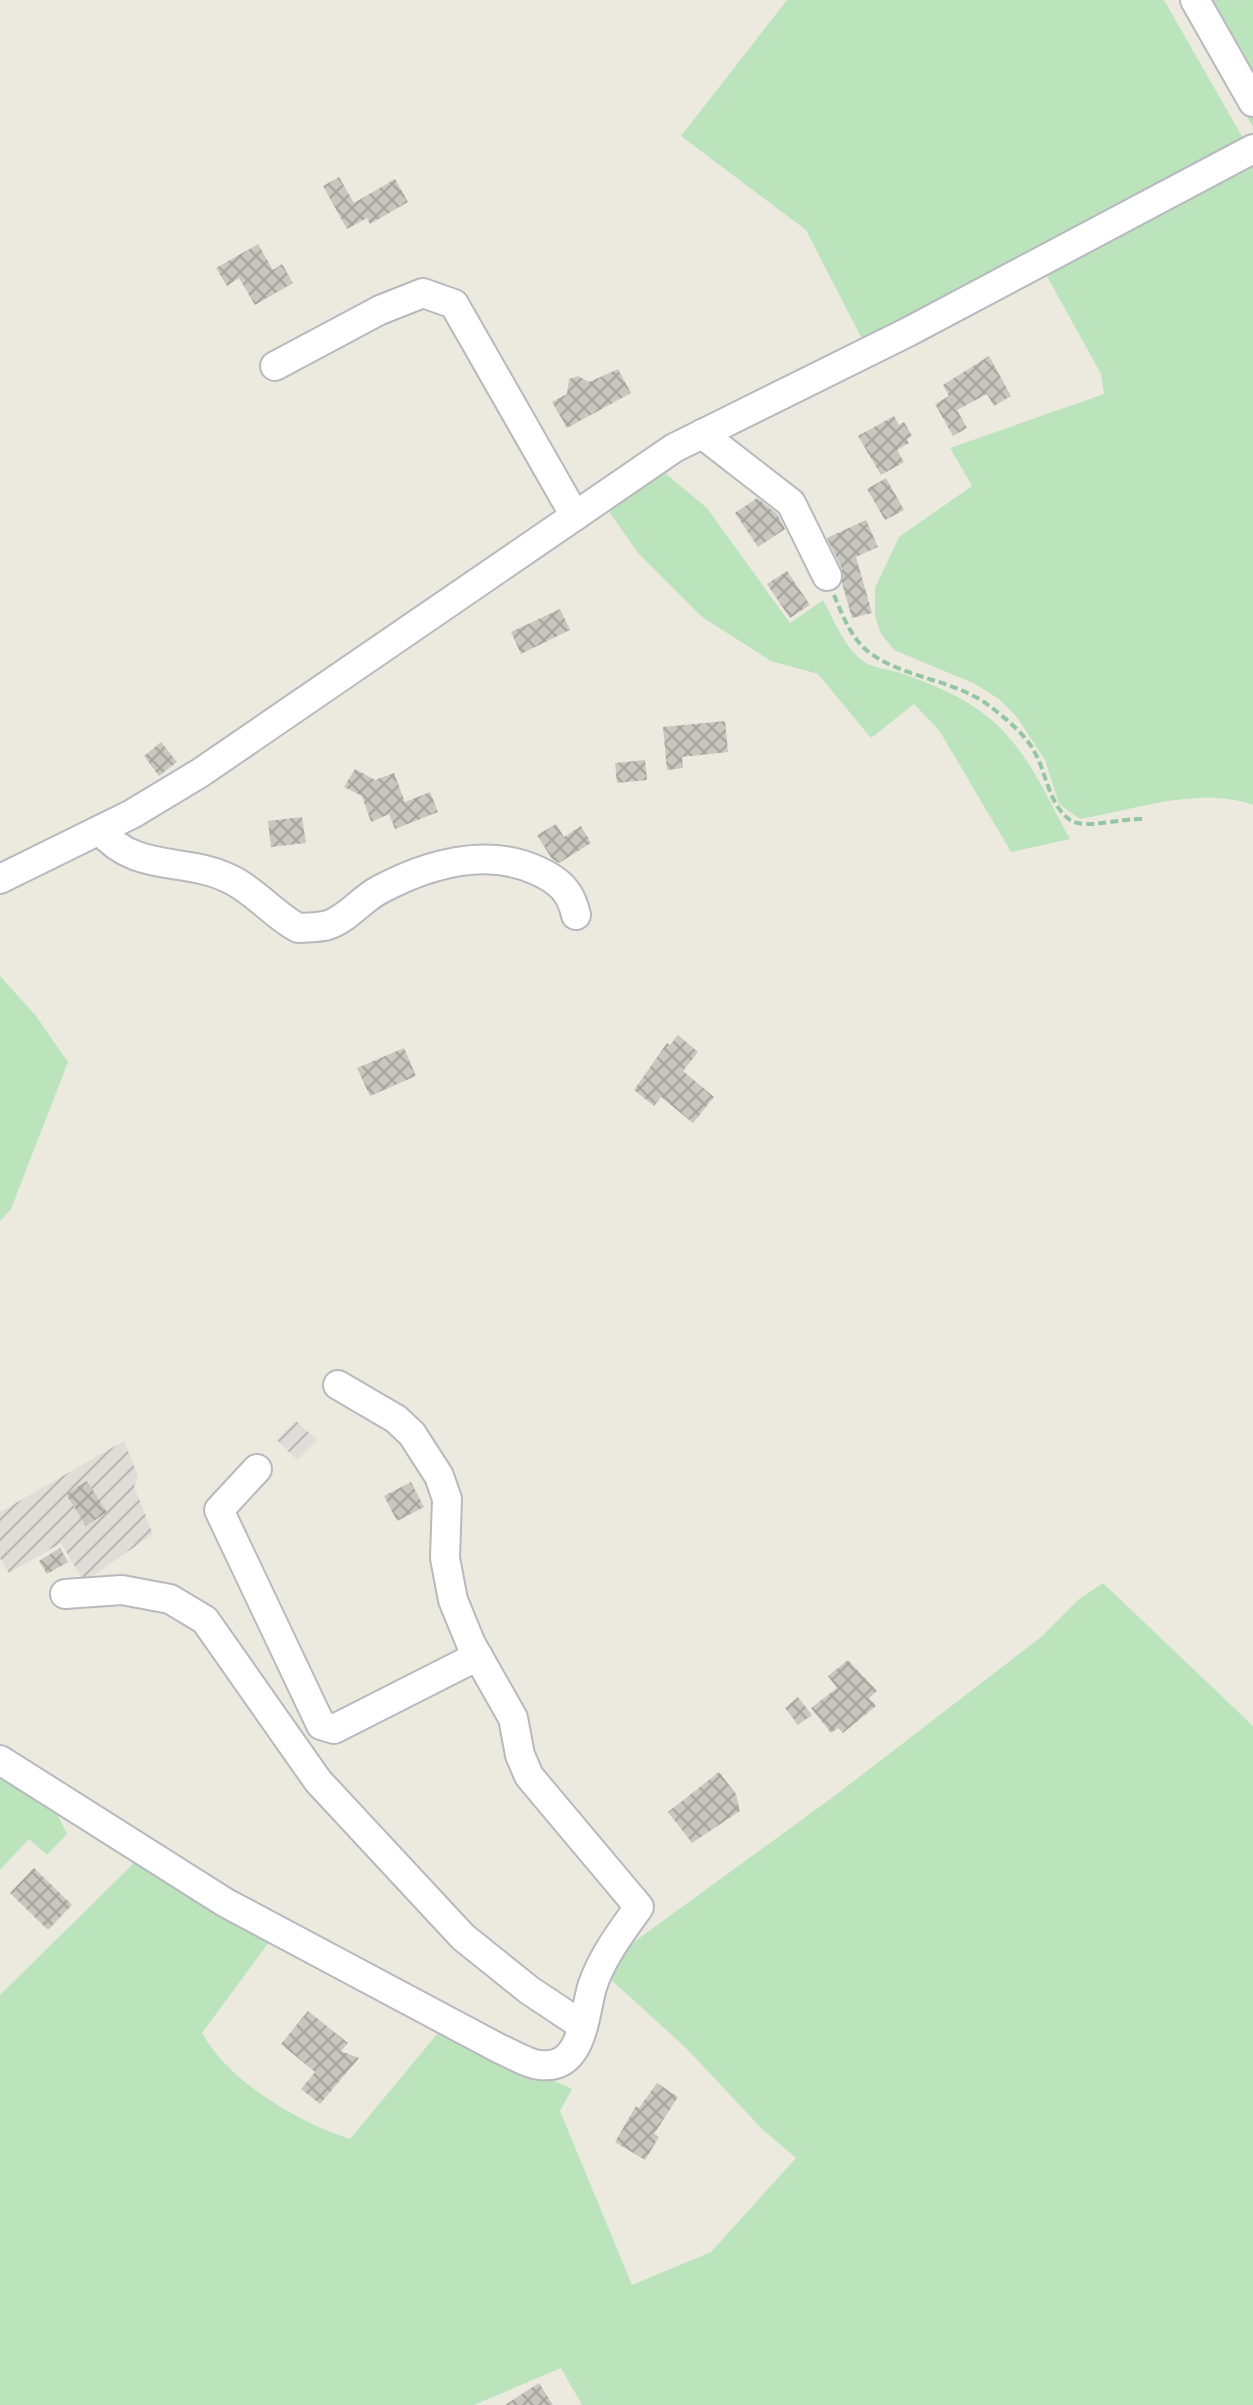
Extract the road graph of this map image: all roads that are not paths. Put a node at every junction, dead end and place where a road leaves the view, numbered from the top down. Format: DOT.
graph roads {
  1 [pos="1195,0"];
  2 [pos="1253,102"];
  3 [pos="1253,149"];
  4 [pos="275,366"];
  5 [pos="702,434"];
  6 [pos="575,516"];
  7 [pos="827,576"];
  8 [pos="100,830"];
  9 [pos="0,879"];
  10 [pos="576,915"];
  11 [pos="338,1385"];
  12 [pos="257,1469"];
  13 [pos="65,1594"];
  14 [pos="478,1656"];
  15 [pos="0,1760"];
  16 [pos="583,2026"];
  1 -- 2 [label="street"];
  3 -- 5 [label="street"];
  4 -- 6 [label="street"];
  5 -- 6 [label="street"];
  5 -- 7 [label="street"];
  6 -- 8 [label="street"];
  8 -- 9 [label="street"];
  8 -- 10 [label="street"];
  11 -- 14 [label="street"];
  12 -- 14 [label="street"];
  13 -- 16 [label="street"];
  14 -- 16 [label="street"];
  15 -- 16 [label="street"];
}
